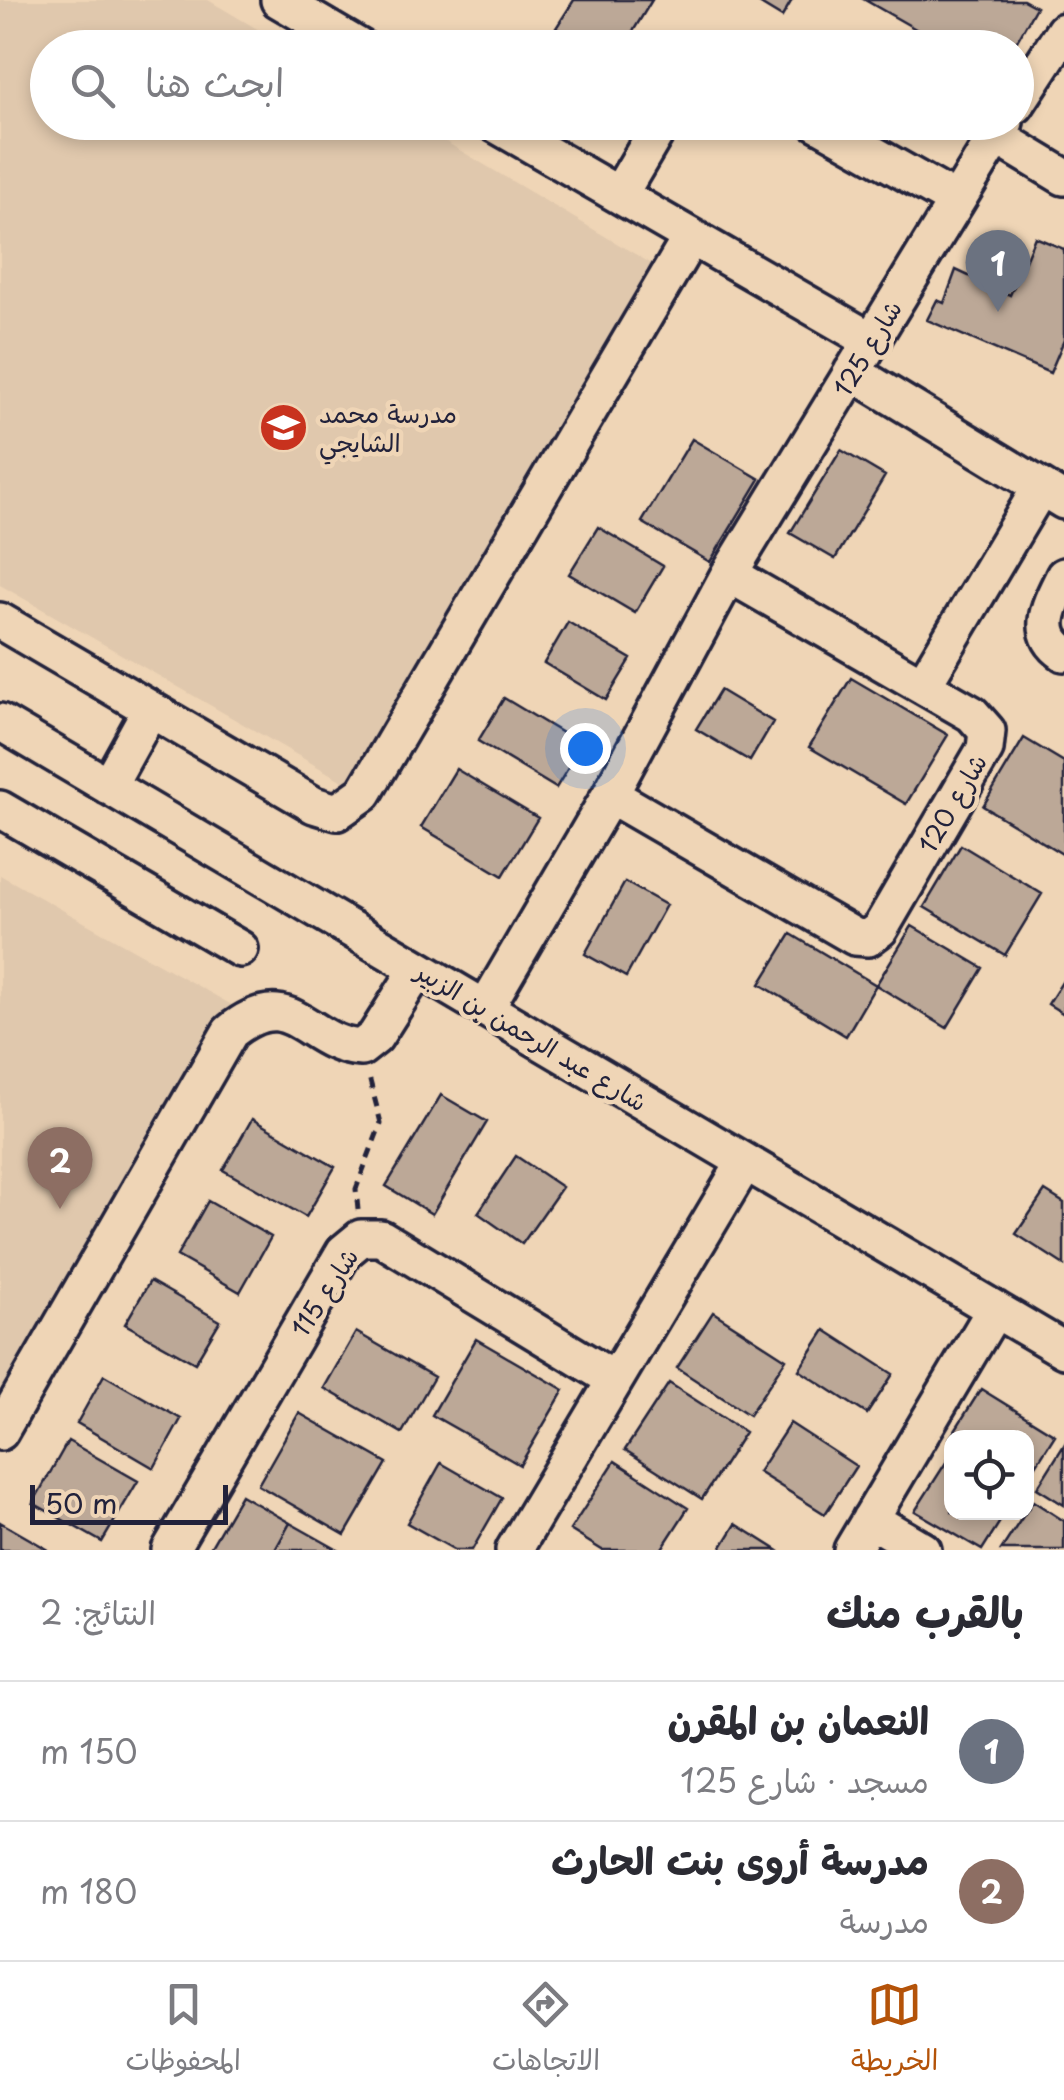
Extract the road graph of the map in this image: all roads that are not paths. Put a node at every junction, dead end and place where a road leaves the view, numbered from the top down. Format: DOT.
graph roads {
  1 [pos="278,0"];
  2 [pos="330,30"];
  3 [pos="1064,31"];
  4 [pos="1034,77"];
  5 [pos="523,140"];
  6 [pos="652,140"];
  7 [pos="848,140"];
  8 [pos="994,140"];
  9 [pos="1015,140"];
  10 [pos="1064,177"];
  11 [pos="619,196"];
  12 [pos="956,202"];
  13 [pos="691,237"];
  14 [pos="872,341"];
  15 [pos="852,372"];
  16 [pos="1052,495"];
  17 [pos="729,574"];
  18 [pos="1064,576"];
  19 [pos="0,621"];
  20 [pos="1064,653"];
  21 [pos="923,685"];
  22 [pos="150,710"];
  23 [pos="1,724"];
  24 [pos="108,786"];
  25 [pos="610,795"];
  26 [pos="0,809"];
  27 [pos="240,949"];
  28 [pos="418,969"];
  29 [pos="485,1009"];
  30 [pos="745,1162"];
  31 [pos="995,1309"];
  32 [pos="1064,1350"];
  33 [pos="615,1380"];
  34 [pos="0,1432"];
  35 [pos="870,1519"];
  36 [pos="170,1550"];
  37 [pos="514,1550"];
  38 [pos="852,1550"];
  39 [pos="923,1550"];
  1 -- 2 [label="street"];
  3 -- 4 [label="street"];
  5 -- 11 [label="street"];
  6 -- 11 [label="street"];
  7 -- 12 [label="street"];
  8 -- 12 [label="street, شارع 125"];
  9 -- 10 [label="street"];
  11 -- 13 [label="street"];
  12 -- 14 [label="street, شارع 125"];
  13 -- 14 [label="street"];
  13 -- 22 [label="street"];
  14 -- 15 [label="street, شارع 125"];
  15 -- 16 [label="street"];
  15 -- 17 [label="street, شارع 125"];
  16 -- 21 [label="street"];
  17 -- 21 [label="street, شارع 120"];
  17 -- 25 [label="street"];
  18 -- 20 [label="street"];
  19 -- 22 [label="street"];
  21 -- 25 [label="street, شارع 120"];
  22 -- 24 [label="street"];
  23 -- 24 [label="street, شارع عبد الرحمن بن الزبير"];
  24 -- 28 [label="street, شارع عبد الرحمن بن الزبير"];
  25 -- 29 [label="street"];
  26 -- 27 [label="street"];
  28 -- 29 [label="street, شارع عبد الرحمن بن الزبير"];
  28 -- 34 [label="street"];
  29 -- 30 [label="street, شارع عبد الرحمن بن الزبير"];
  30 -- 31 [label="street, شارع عبد الرحمن بن الزبير"];
  30 -- 33 [label="street"];
  31 -- 32 [label="street, شارع عبد الرحمن بن الزبير"];
  31 -- 35 [label="street"];
  33 -- 36 [label="street, شارع 115"];
  33 -- 37 [label="street"];
  35 -- 38 [label="street"];
  35 -- 39 [label="street"];
}
